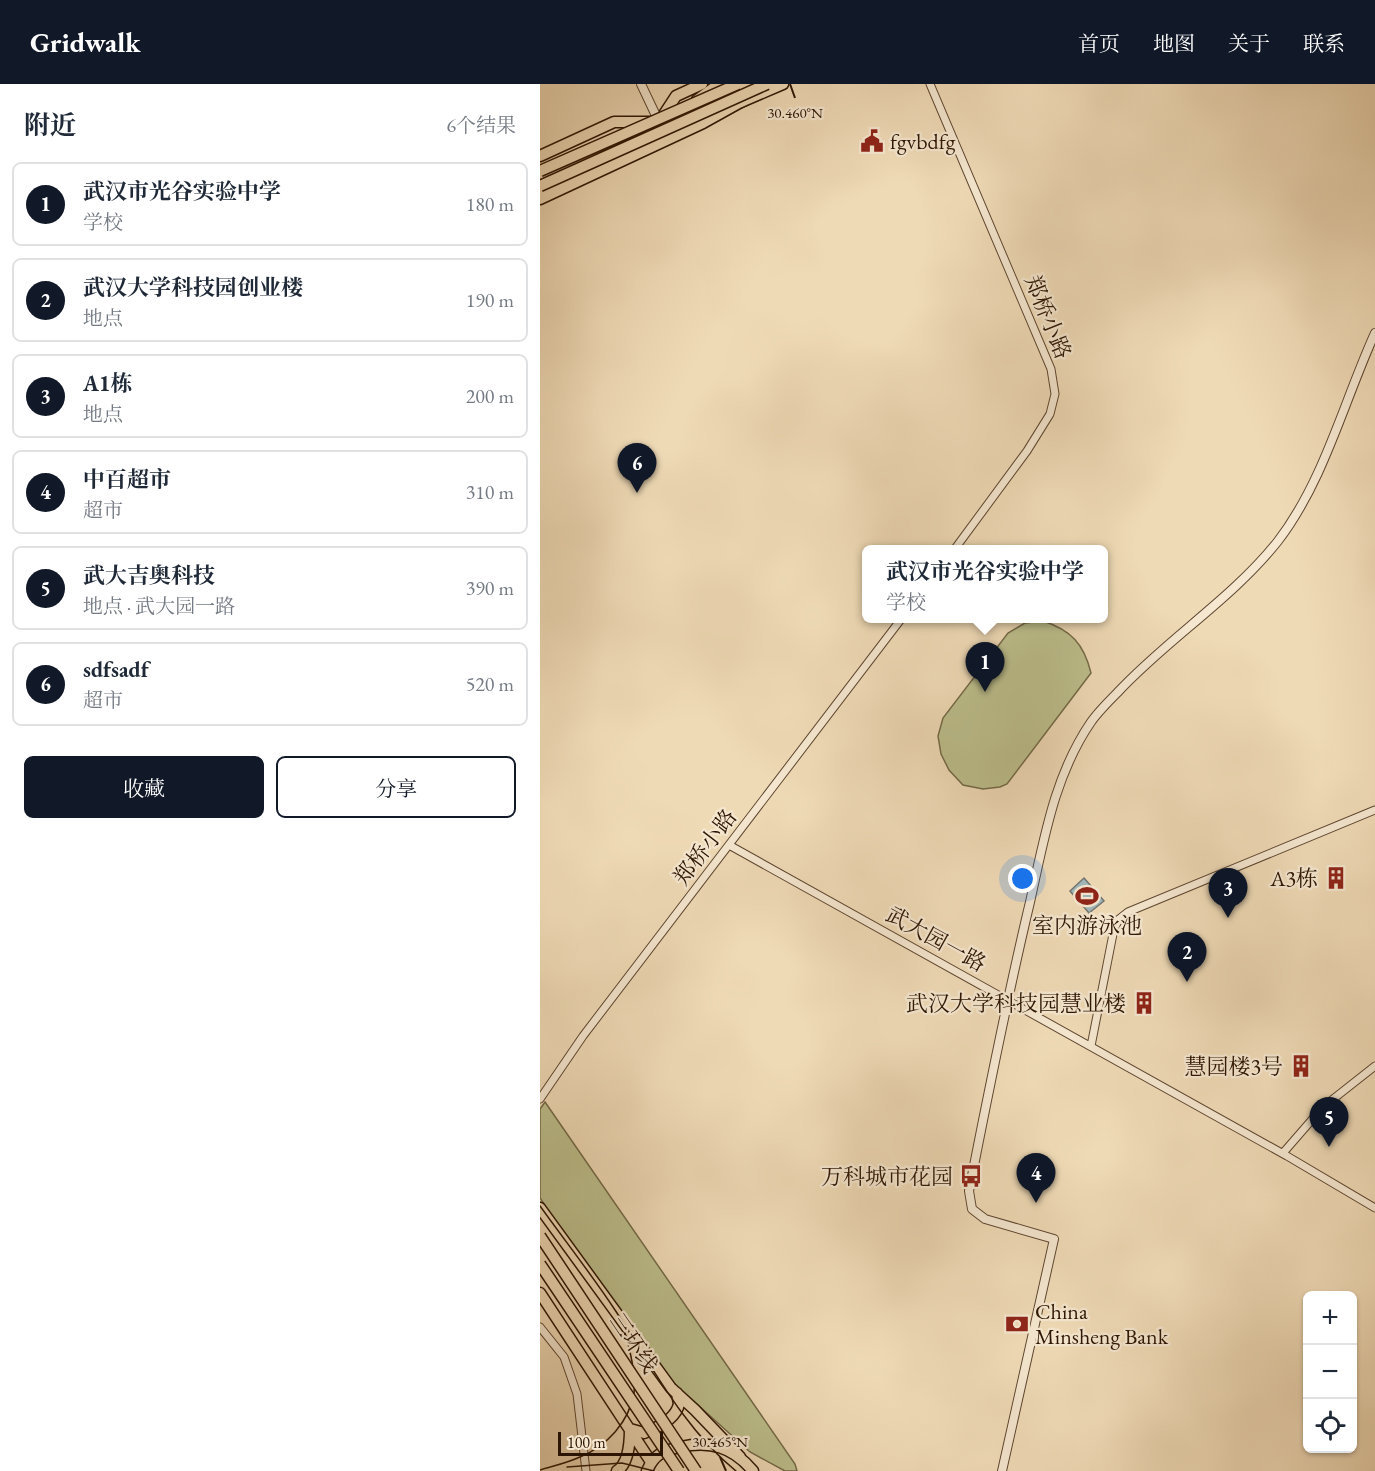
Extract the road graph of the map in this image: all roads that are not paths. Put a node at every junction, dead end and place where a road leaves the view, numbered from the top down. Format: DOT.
graph roads {
  1 [pos="641,84"];
  2 [pos="702,84"];
  3 [pos="719,84"];
  4 [pos="738,84"];
  5 [pos="767,84"];
  6 [pos="783,84"];
  7 [pos="930,84"];
  8 [pos="748,98"];
  9 [pos="688,106"];
  10 [pos="659,122"];
  11 [pos="540,156"];
  12 [pos="540,171"];
  13 [pos="540,186"];
  14 [pos="540,192"];
  15 [pos="540,199"];
  16 [pos="1375,333"];
  17 [pos="957,545"];
  18 [pos="898,623"];
  19 [pos="1375,810"];
  20 [pos="729,845"];
  21 [pos="1007,999"];
  22 [pos="1090,1046"];
  23 [pos="1375,1066"];
  24 [pos="540,1099"];
  25 [pos="1282,1153"];
  26 [pos="540,1208"];
  27 [pos="1375,1208"];
  28 [pos="540,1236"];
  29 [pos="540,1264"];
  30 [pos="540,1293"];
  31 [pos="540,1327"];
  32 [pos="677,1393"];
  33 [pos="630,1429"];
  34 [pos="740,1457"];
  35 [pos="649,1466"];
  36 [pos="586,1471"];
  37 [pos="617,1471"];
  38 [pos="679,1471"];
  39 [pos="696,1471"];
  40 [pos="753,1471"];
  41 [pos="1002,1471"];
  1 -- 10 [label="street"];
  2 -- 10 [label="main road"];
  3 -- 9 [label="main road, bridge"];
  4 -- 9 [label="main road, bridge"];
  5 -- 13 [label="main road, bridge"];
  6 -- 8 [label="main road"];
  7 -- 17 [label="street, 郑桥小路"];
  8 -- 10 [label="main road"];
  8 -- 15 [label="main road"];
  9 -- 12 [label="main road, bridge"];
  10 -- 11 [label="main road"];
  10 -- 14 [label="main road"];
  16 -- 21 [label="street"];
  18 -- 20 [label="street, 郑桥小路"];
  19 -- 22 [label="street"];
  20 -- 21 [label="street, 武大园一路"];
  20 -- 24 [label="street, 郑桥小路"];
  21 -- 22 [label="street, 武大园一路"];
  21 -- 41 [label="street"];
  22 -- 25 [label="street, 武大园一路"];
  23 -- 25 [label="street"];
  25 -- 27 [label="street, 武大园一路"];
  26 -- 32 [label="main road"];
  28 -- 39 [label="main road, 三环线, bridge"];
  29 -- 38 [label="main road, 三环线, bridge"];
  30 -- 33 [label="main road"];
  31 -- 36 [label="street"];
  32 -- 33 [label="main road"];
  32 -- 34 [label="main road"];
  33 -- 35 [label="main road"];
  33 -- 37 [label="main road"];
  34 -- 35 [label="main road"];
  34 -- 40 [label="main road"];
}
